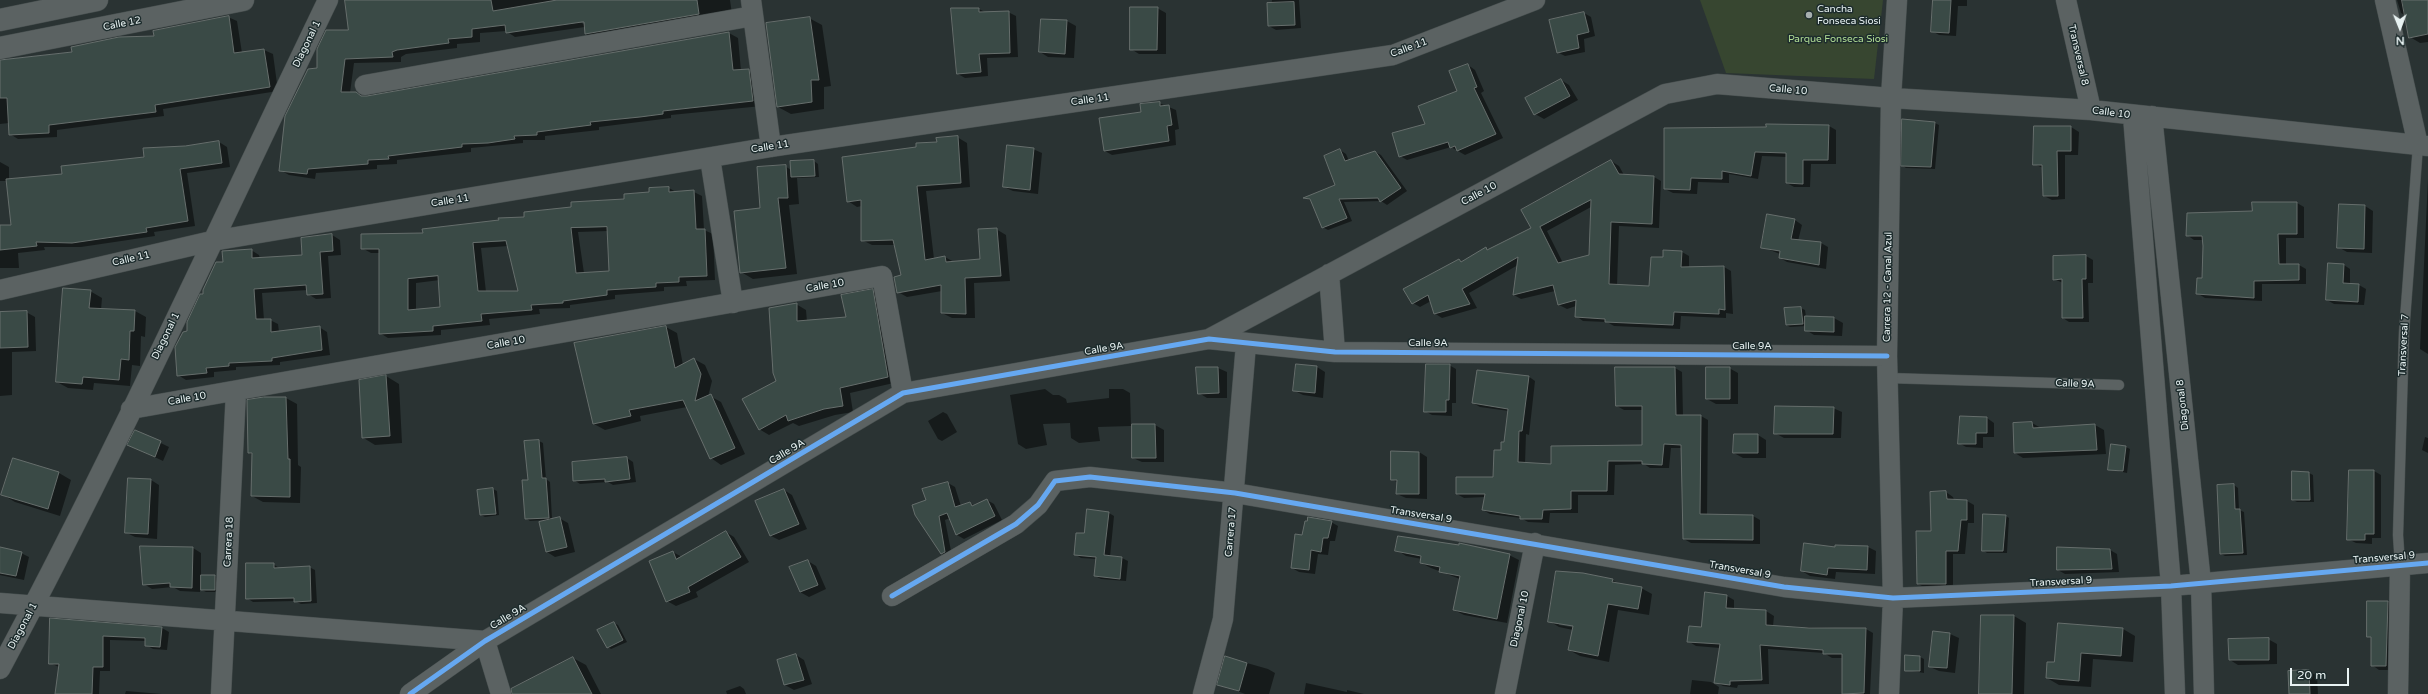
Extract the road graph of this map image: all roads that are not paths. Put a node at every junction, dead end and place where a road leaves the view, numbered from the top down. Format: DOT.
graph roads {
  1 [pos="98,0"];
  2 [pos="243,0"];
  3 [pos="328,0"];
  4 [pos="1535,0"];
  5 [pos="1897,0"];
  6 [pos="2066,0"];
  7 [pos="2385,0"];
  8 [pos="752,8"];
  9 [pos="0,20"];
  10 [pos="0,48"];
  11 [pos="365,85"];
  12 [pos="1891,98"];
  13 [pos="2091,110"];
  14 [pos="2133,116"];
  15 [pos="2152,116"];
  16 [pos="2423,145"];
  17 [pos="770,147"];
  18 [pos="710,158"];
  19 [pos="212,240"];
  20 [pos="1329,274"];
  21 [pos="0,290"];
  22 [pos="733,303"];
  23 [pos="1209,339"];
  24 [pos="1246,344"];
  25 [pos="1335,352"];
  26 [pos="1887,356"];
  27 [pos="1888,378"];
  28 [pos="2119,385"];
  29 [pos="236,390"];
  30 [pos="903,393"];
  31 [pos="131,409"];
  32 [pos="1235,493"];
  33 [pos="1535,543"];
  34 [pos="2428,563"];
  35 [pos="2400,565"];
  36 [pos="2202,583"];
  37 [pos="2170,586"];
  38 [pos="892,596"];
  39 [pos="1893,598"];
  40 [pos="0,603"];
  41 [pos="34,606"];
  42 [pos="225,620"];
  43 [pos="485,641"];
  44 [pos="0,669"];
  45 [pos="221,694"];
  46 [pos="410,694"];
  47 [pos="501,694"];
  48 [pos="1203,694"];
  49 [pos="1505,694"];
  50 [pos="1889,694"];
  51 [pos="2175,694"];
  52 [pos="2204,694"];
  53 [pos="2398,694"];
  1 -- 9 [label="street"];
  2 -- 10 [label="street, Calle 12"];
  3 -- 19 [label="street, Diagonal 1"];
  4 -- 17 [label="street, Calle 11"];
  5 -- 12 [label="street, Carrera 12 - Canal Azul"];
  6 -- 13 [label="street, Transversal 8"];
  7 -- 16 [label="street, Transversal 7"];
  8 -- 11 [label="street"];
  8 -- 17 [label="street"];
  12 -- 13 [label="street, Calle 10"];
  12 -- 20 [label="street, Calle 10"];
  12 -- 26 [label="street, Carrera 12 - Canal Azul"];
  13 -- 14 [label="street, Calle 10"];
  14 -- 15 [label="street, Calle 10"];
  14 -- 37 [label="street"];
  15 -- 16 [label="street, Calle 10"];
  15 -- 36 [label="street, Diagonal 8"];
  16 -- 35 [label="lane, Transversal 7"];
  17 -- 18 [label="street, Calle 11"];
  18 -- 19 [label="street, Calle 11"];
  18 -- 22 [label="street"];
  19 -- 21 [label="street, Calle 11"];
  19 -- 31 [label="street, Diagonal 1"];
  20 -- 23 [label="street, Calle 10"];
  20 -- 25 [label="street"];
  22 -- 29 [label="street, Calle 10"];
  22 -- 30 [label="street, Calle 10"];
  23 -- 24 [label="street, Calle 9A"];
  23 -- 30 [label="street, Calle 9A"];
  24 -- 25 [label="street, Calle 9A"];
  24 -- 32 [label="street, Carrera 17"];
  25 -- 26 [label="street, Calle 9A"];
  26 -- 27 [label="street, Carrera 12 - Canal Azul"];
  27 -- 28 [label="lane, Calle 9A"];
  27 -- 39 [label="street, Carrera 12 - Canal Azul"];
  29 -- 31 [label="street, Calle 10"];
  29 -- 42 [label="street, Carrera 18"];
  30 -- 43 [label="street, Calle 9A"];
  31 -- 41 [label="street, Diagonal 1"];
  32 -- 33 [label="street, Transversal 9"];
  32 -- 38 [label="street, Transversal 9"];
  32 -- 48 [label="street, Carrera 17"];
  33 -- 39 [label="street, Transversal 9"];
  33 -- 49 [label="street, Diagonal 10"];
  34 -- 35 [label="street, Transversal 9"];
  35 -- 36 [label="street, Transversal 9"];
  35 -- 53 [label="street, Transversal 7"];
  36 -- 37 [label="street, Transversal 9"];
  36 -- 52 [label="street, Diagonal 8"];
  37 -- 39 [label="street, Transversal 9"];
  37 -- 51 [label="street"];
  39 -- 50 [label="street, Carrera 12 - Canal Azul"];
  40 -- 41 [label="street"];
  41 -- 42 [label="street"];
  41 -- 44 [label="street, Diagonal 1"];
  42 -- 43 [label="street"];
  42 -- 45 [label="street, Carrera 18"];
  43 -- 46 [label="street, Calle 9A"];
  43 -- 47 [label="street"];
}
